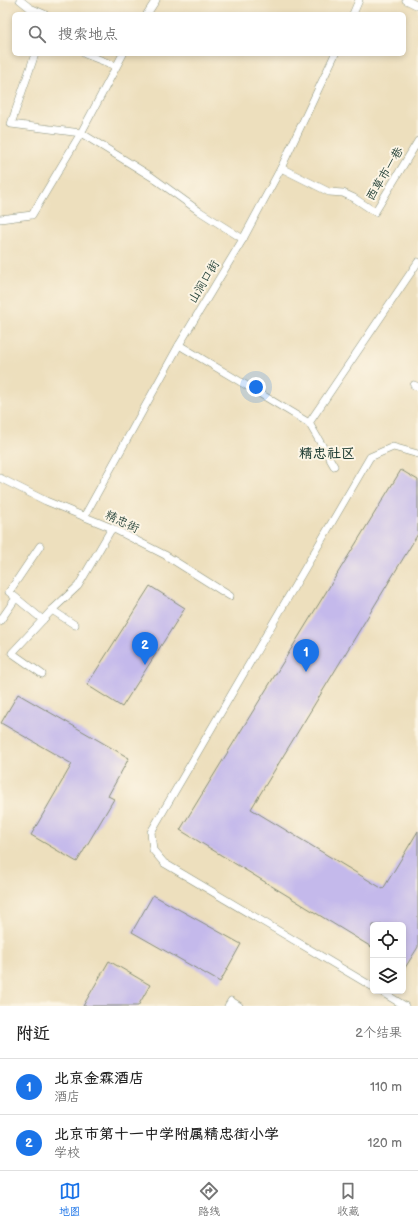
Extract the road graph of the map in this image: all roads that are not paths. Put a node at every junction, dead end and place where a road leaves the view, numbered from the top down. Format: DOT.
graph roads {
  1 [pos="20,0"];
  2 [pos="156,0"];
  3 [pos="359,0"];
  4 [pos="406,0"];
  5 [pos="418,6"];
  6 [pos="39,12"];
  7 [pos="148,12"];
  8 [pos="354,12"];
  9 [pos="34,56"];
  10 [pos="91,56"];
  11 [pos="122,56"];
  12 [pos="333,56"];
  13 [pos="116,66"];
  14 [pos="81,133"];
  15 [pos="418,141"];
  16 [pos="281,168"];
  17 [pos="0,219"];
  18 [pos="243,239"];
  19 [pos="418,262"];
  20 [pos="179,345"];
  21 [pos="308,424"];
  22 [pos="418,454"];
  23 [pos="334,466"];
  24 [pos="0,478"];
  25 [pos="84,517"];
  26 [pos="112,528"];
  27 [pos="40,546"];
  28 [pos="230,596"];
  29 [pos="16,598"];
  30 [pos="52,610"];
  31 [pos="42,620"];
  32 [pos="0,621"];
  33 [pos="75,624"];
  34 [pos="42,674"];
  35 [pos="370,985"];
  36 [pos="385,994"];
  37 [pos="228,1006"];
  38 [pos="239,1006"];
  39 [pos="405,1006"];
  1 -- 6 [label="lane"];
  2 -- 7 [label="lane"];
  3 -- 8 [label="lane"];
  4 -- 5 [label="lane"];
  9 -- 14 [label="lane"];
  10 -- 13 [label="lane"];
  11 -- 13 [label="lane"];
  12 -- 16 [label="lane, 山涧口街"];
  13 -- 14 [label="lane"];
  14 -- 17 [label="lane"];
  14 -- 18 [label="lane"];
  15 -- 16 [label="lane, 西草市一巷"];
  16 -- 18 [label="lane, 山涧口街"];
  18 -- 20 [label="lane, 山涧口街"];
  19 -- 21 [label="lane"];
  20 -- 21 [label="lane"];
  20 -- 25 [label="lane, 山涧口街"];
  21 -- 23 [label="lane"];
  22 -- 35 [label="lane"];
  24 -- 25 [label="lane, 精忠街"];
  25 -- 26 [label="lane, 精忠街"];
  26 -- 28 [label="lane, 精忠街"];
  26 -- 30 [label="lane"];
  27 -- 29 [label="lane"];
  29 -- 31 [label="lane"];
  29 -- 32 [label="lane"];
  30 -- 31 [label="lane"];
  30 -- 33 [label="lane"];
  31 -- 34 [label="lane"];
  36 -- 39 [label="lane"];
  37 -- 38 [label="lane"];
}
